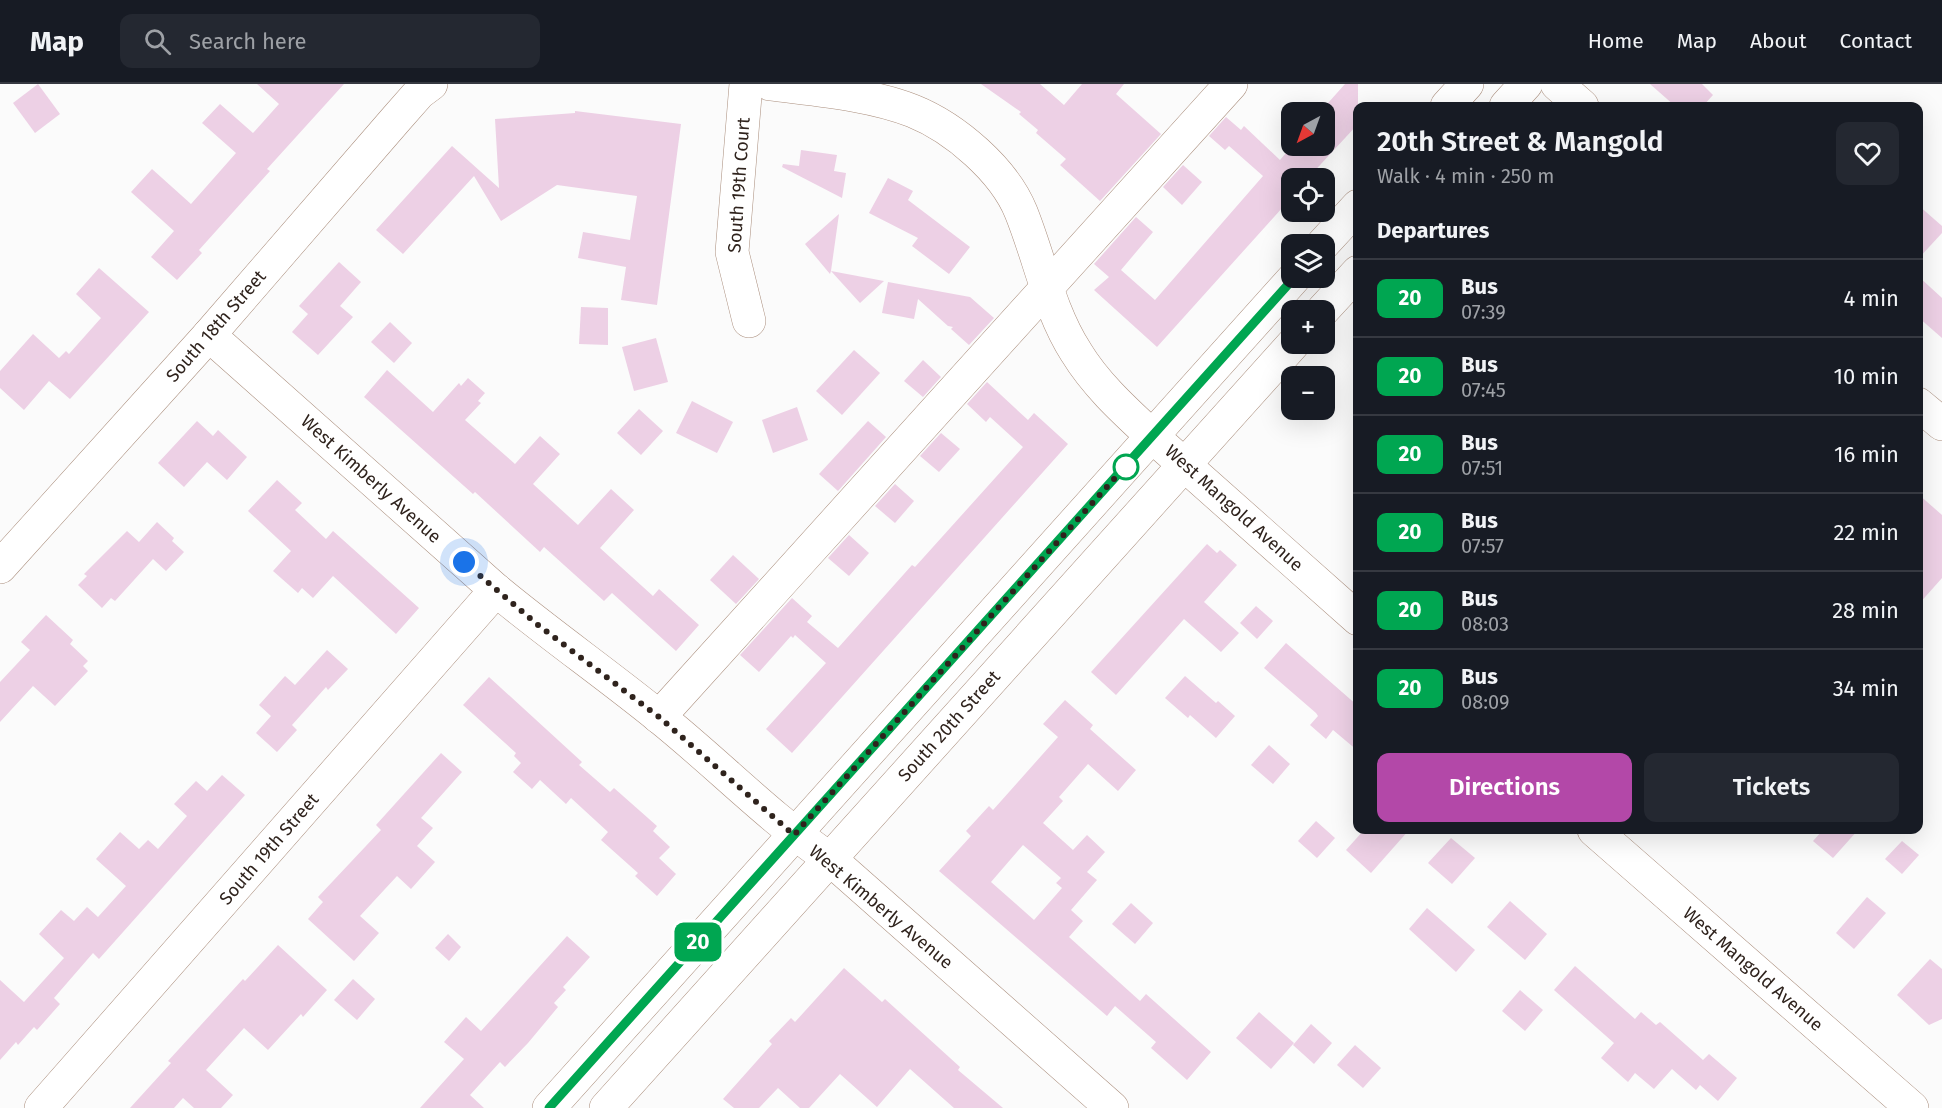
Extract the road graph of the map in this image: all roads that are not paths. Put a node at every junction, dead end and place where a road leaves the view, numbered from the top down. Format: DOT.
graph roads {
  1 [pos="432,84"];
  2 [pos="746,84"];
  3 [pos="770,84"];
  4 [pos="1231,84"];
  5 [pos="1467,84"];
  6 [pos="1526,84"];
  7 [pos="1557,84"];
  8 [pos="1451,102"];
  9 [pos="1510,102"];
  10 [pos="1577,102"];
  11 [pos="1353,211"];
  12 [pos="1332,234"];
  13 [pos="1353,277"];
  14 [pos="1285,288"];
  15 [pos="1047,289"];
  16 [pos="1332,300"];
  17 [pos="748,321"];
  18 [pos="209,335"];
  19 [pos="1284,354"];
  20 [pos="1923,408"];
  21 [pos="1942,424"];
  22 [pos="1153,437"];
  23 [pos="1184,464"];
  24 [pos="0,567"];
  25 [pos="496,590"];
  26 [pos="1353,615"];
  27 [pos="659,717"];
  28 [pos="1599,834"];
  29 [pos="794,835"];
  30 [pos="830,859"];
  31 [pos="41,1108"];
  32 [pos="549,1108"];
  33 [pos="606,1108"];
  34 [pos="1112,1108"];
  35 [pos="1912,1108"];
  1 -- 18 [label="street, South 18th Street"];
  2 -- 17 [label="street, South 19th Court"];
  3 -- 15 [label="street, West Mangold Avenue"];
  4 -- 15 [label="street"];
  5 -- 8 [label="street"];
  6 -- 9 [label="street"];
  7 -- 10 [label="street"];
  11 -- 12 [label="street"];
  13 -- 16 [label="street"];
  14 -- 22 [label="street"];
  15 -- 22 [label="street, West Mangold Avenue"];
  15 -- 27 [label="street"];
  18 -- 24 [label="street, South 18th Street"];
  18 -- 25 [label="street, West Kimberly Avenue"];
  19 -- 23 [label="street, South 20th Street"];
  20 -- 21 [label="street"];
  22 -- 23 [label="street, West Mangold Avenue"];
  22 -- 29 [label="street"];
  23 -- 26 [label="street, West Mangold Avenue"];
  23 -- 30 [label="street, South 20th Street"];
  25 -- 27 [label="street, West Kimberly Avenue"];
  25 -- 31 [label="street, South 19th Street"];
  27 -- 29 [label="street, West Kimberly Avenue"];
  28 -- 35 [label="street, West Mangold Avenue"];
  29 -- 30 [label="street, West Kimberly Avenue"];
  29 -- 32 [label="street"];
  30 -- 33 [label="street, South 20th Street"];
  30 -- 34 [label="street, West Kimberly Avenue"];
}
